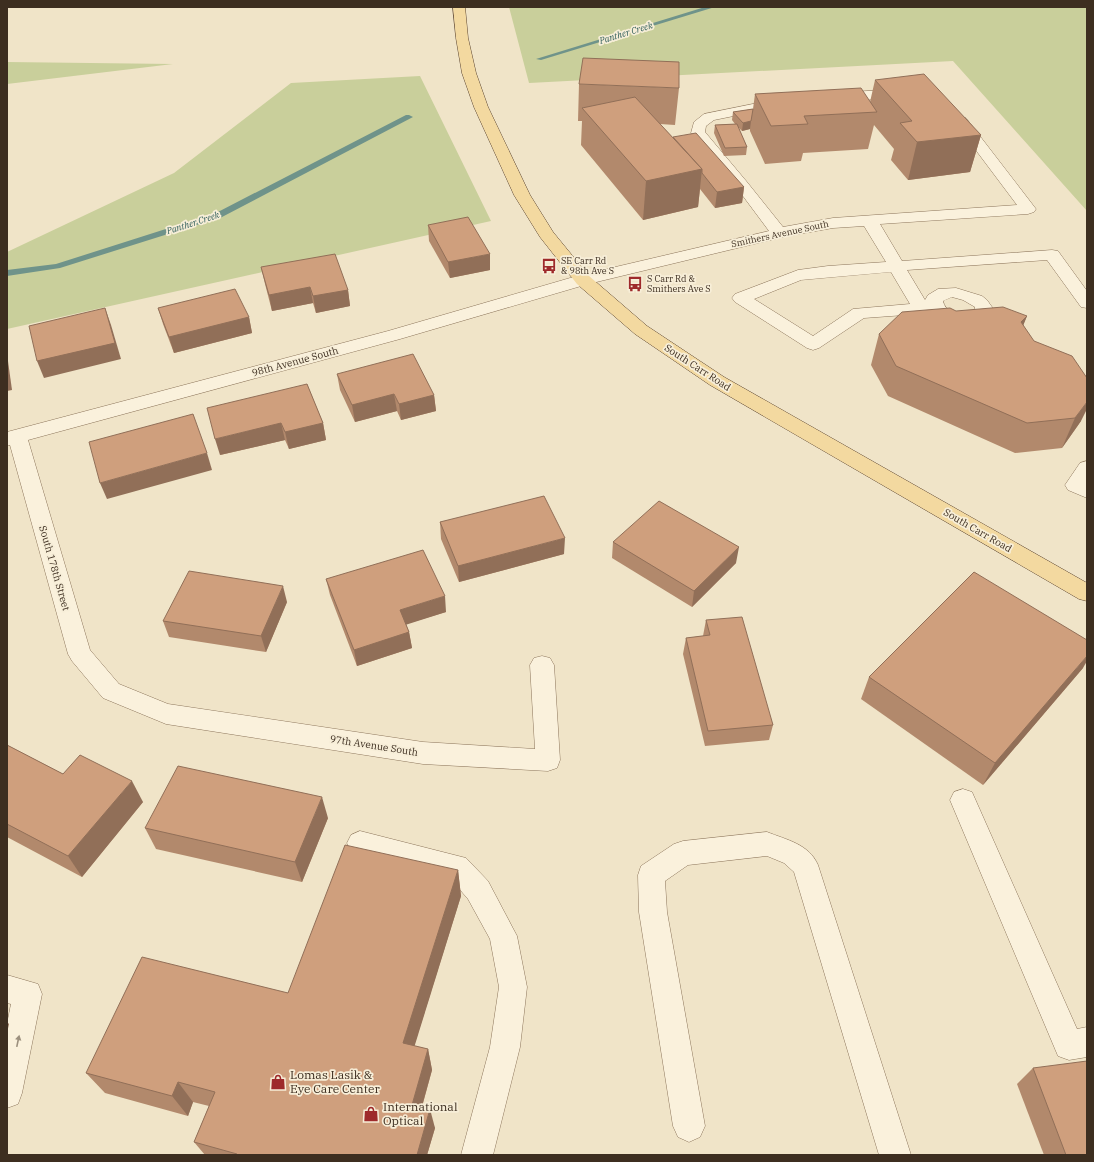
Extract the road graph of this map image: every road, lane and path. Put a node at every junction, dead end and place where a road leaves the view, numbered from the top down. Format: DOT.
graph roads {
  1 [pos="459,7"];
  2 [pos="916,95"];
  3 [pos="821,98"];
  4 [pos="798,101"];
  5 [pos="949,111"];
  6 [pos="869,220"];
  7 [pos="779,233"];
  8 [pos="896,266"];
  9 [pos="583,280"];
  10 [pos="1087,303"];
  11 [pos="12,437"];
  12 [pos="1087,468"];
  13 [pos="1087,491"];
  14 [pos="1087,593"];
  15 [pos="542,665"];
  16 [pos="111,691"];
  17 [pos="963,800"];
  18 [pos="360,843"];
  19 [pos="7,989"];
  20 [pos="1087,1042"];
  21 [pos="7,1093"];
  22 [pos="689,1126"];
  23 [pos="477,1155"];
  24 [pos="895,1155"];
  1 -- 9 [label="main road, South Carr Road"];
  2 -- 3 [label="street"];
  4 -- 7 [label="street"];
  5 -- 6 [label="street, Smithers Avenue South"];
  6 -- 7 [label="street, Smithers Avenue South"];
  6 -- 8 [label="street"];
  7 -- 9 [label="street, Smithers Avenue South"];
  8 -- 8 [label="street"];
  8 -- 10 [label="street"];
  9 -- 11 [label="street, 98th Avenue South"];
  9 -- 14 [label="main road, South Carr Road"];
  11 -- 16 [label="street, South 178th Street"];
  12 -- 13 [label="street"];
  15 -- 16 [label="street, 97th Avenue South"];
  17 -- 20 [label="street"];
  18 -- 23 [label="street"];
  21 -- 19 [label="street, one-way"];
  22 -- 24 [label="street"];
}
